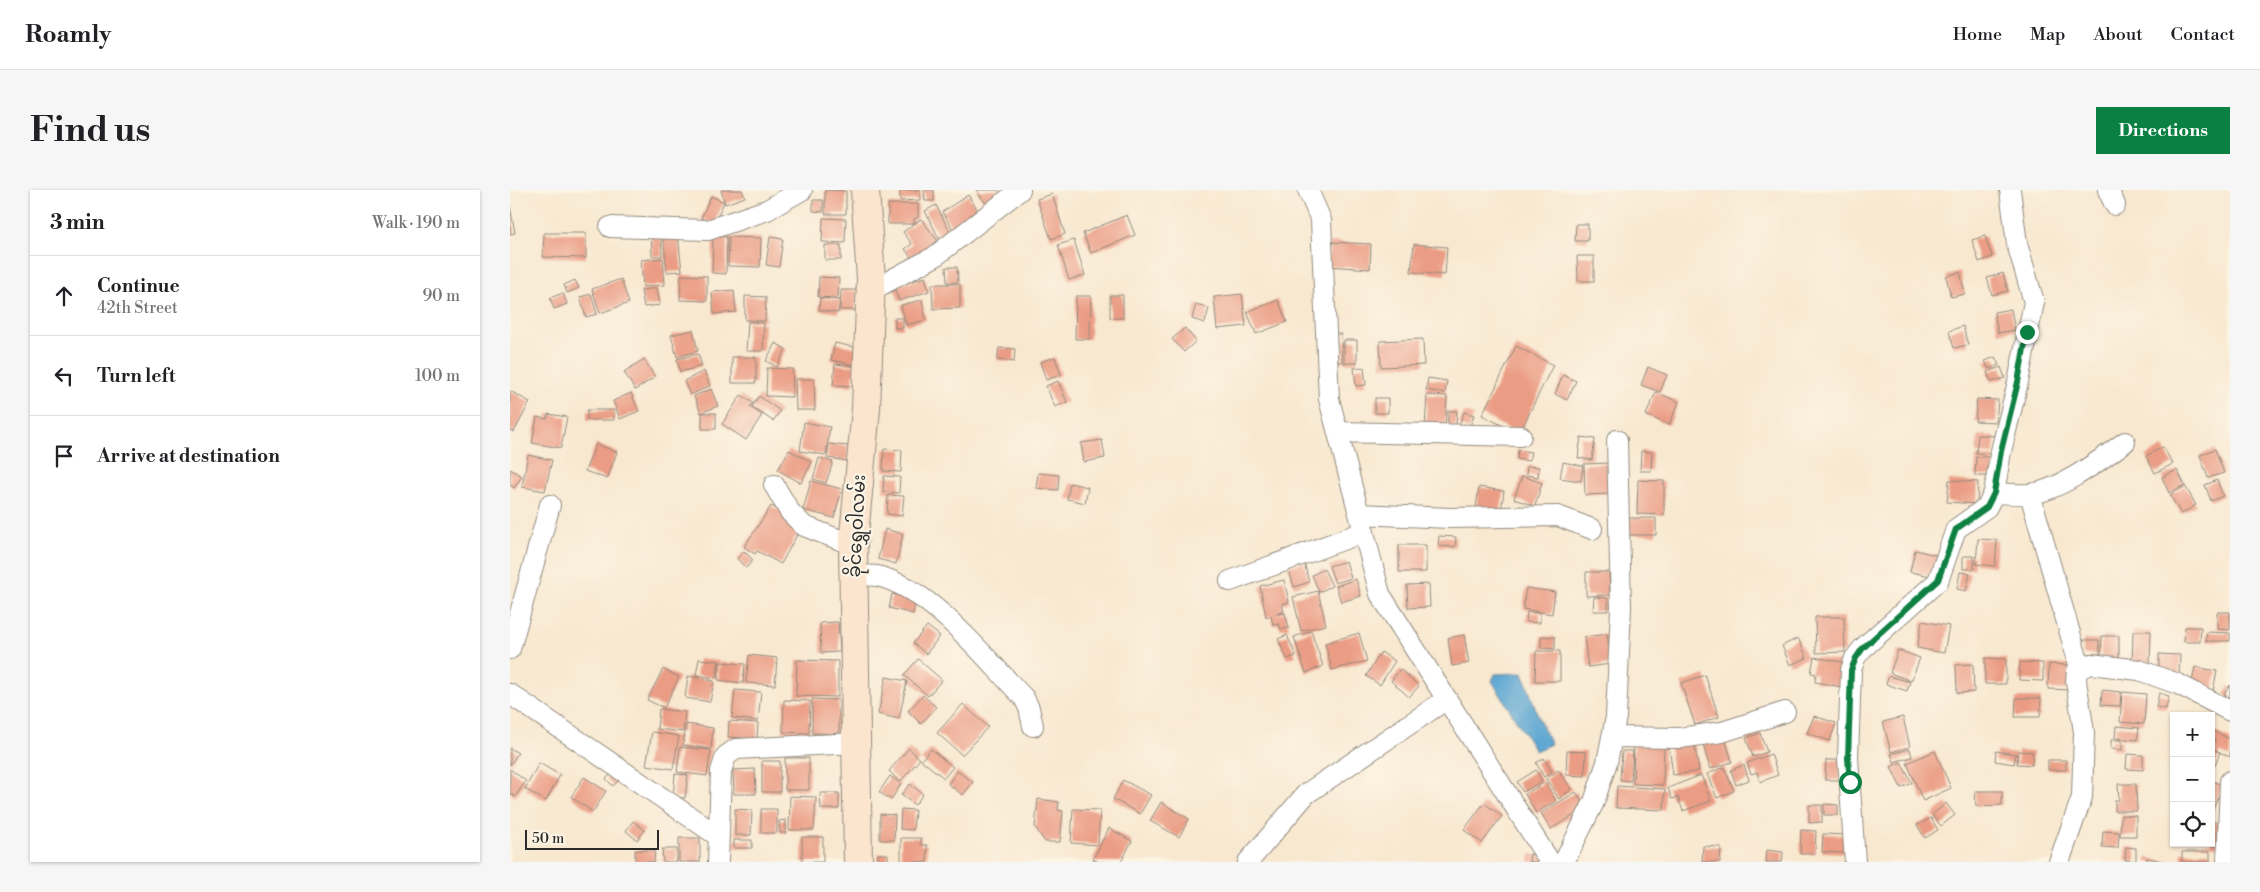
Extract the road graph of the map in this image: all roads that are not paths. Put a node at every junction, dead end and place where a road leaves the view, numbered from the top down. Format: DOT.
graph roads {
  1 [pos="802,190"];
  2 [pos="865,190"];
  3 [pos="1020,190"];
  4 [pos="1308,190"];
  5 [pos="2010,190"];
  6 [pos="610,227"];
  7 [pos="870,291"];
  8 [pos="1338,432"];
  9 [pos="1521,436"];
  10 [pos="1617,440"];
  11 [pos="2125,442"];
  12 [pos="774,485"];
  13 [pos="1994,493"];
  14 [pos="2030,494"];
  15 [pos="550,505"];
  16 [pos="1361,523"];
  17 [pos="1592,529"];
  18 [pos="854,545"];
  19 [pos="854,576"];
  20 [pos="1230,581"];
  21 [pos="510,650"];
  22 [pos="2080,668"];
  23 [pos="510,694"];
  24 [pos="1447,699"];
  25 [pos="2230,711"];
  26 [pos="1785,712"];
  27 [pos="1032,726"];
  28 [pos="1612,737"];
  29 [pos="856,743"];
  30 [pos="2230,781"];
  31 [pos="718,836"];
  32 [pos="718,862"];
  33 [pos="858,862"];
  34 [pos="1248,862"];
  35 [pos="1550,862"];
  36 [pos="1564,862"];
  37 [pos="1856,862"];
  38 [pos="2059,862"];
  39 [pos="2226,862"];
  1 -- 6 [label="street"];
  2 -- 7 [label="street, ခိုင်ရွှေဝါလမ်း"];
  3 -- 7 [label="street"];
  4 -- 8 [label="street"];
  5 -- 13 [label="street"];
  7 -- 18 [label="street, ခိုင်ရွှေဝါလမ်း"];
  8 -- 9 [label="street"];
  8 -- 16 [label="street"];
  10 -- 28 [label="street"];
  11 -- 14 [label="street"];
  12 -- 18 [label="street"];
  13 -- 14 [label="street"];
  13 -- 37 [label="street"];
  14 -- 22 [label="street"];
  15 -- 21 [label="street"];
  16 -- 17 [label="street"];
  16 -- 20 [label="street"];
  16 -- 24 [label="street"];
  18 -- 19 [label="street, ခိုင်ရွှေဝါလမ်း"];
  19 -- 27 [label="street"];
  19 -- 29 [label="street, ခိုင်ရွှေဝါလမ်း"];
  22 -- 25 [label="street"];
  22 -- 38 [label="street"];
  23 -- 31 [label="street"];
  24 -- 34 [label="street"];
  24 -- 35 [label="street"];
  26 -- 28 [label="street"];
  28 -- 36 [label="street"];
  29 -- 31 [label="street"];
  29 -- 33 [label="street, ခိုင်ရွှေဝါလမ်း"];
  30 -- 39 [label="street"];
  31 -- 32 [label="street"];
}
